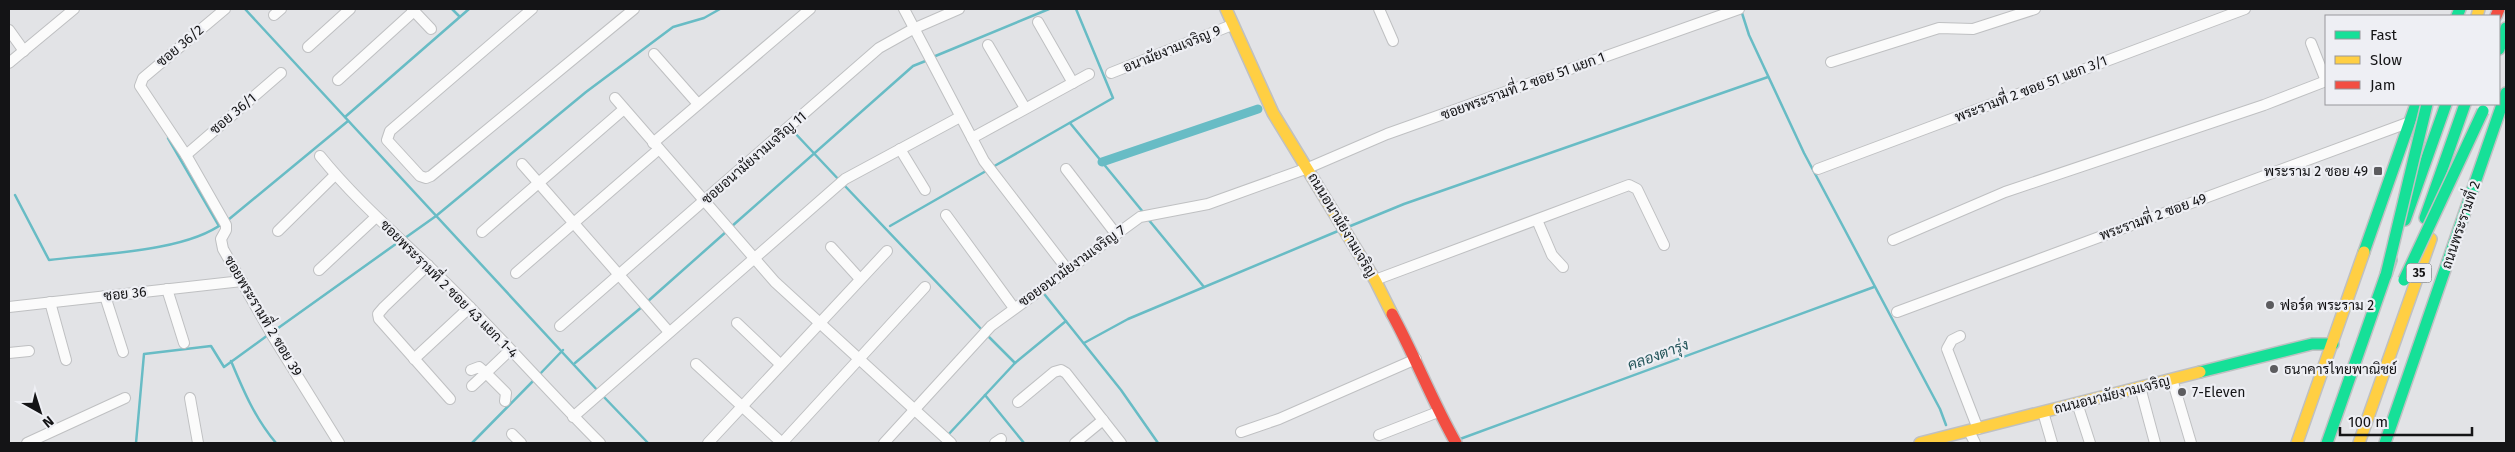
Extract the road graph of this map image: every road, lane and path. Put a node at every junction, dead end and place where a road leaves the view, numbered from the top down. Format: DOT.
graph roads {
  1 [pos="225,9"];
  2 [pos="532,9"];
  3 [pos="634,9"];
  4 [pos="810,9"];
  5 [pos="904,9"];
  6 [pos="959,9"];
  7 [pos="1226,9"];
  8 [pos="1379,9"];
  9 [pos="2035,9"];
  10 [pos="2245,9"];
  11 [pos="413,10"];
  12 [pos="1733,10"];
  13 [pos="67,11"];
  14 [pos="344,11"];
  15 [pos="1038,22"];
  16 [pos="1232,24"];
  17 [pos="2506,28"];
  18 [pos="431,29"];
  19 [pos="913,29"];
  20 [pos="9,30"];
  21 [pos="1393,41"];
  22 [pos="2311,43"];
  23 [pos="2506,44"];
  24 [pos="988,46"];
  25 [pos="308,47"];
  26 [pos="24,51"];
  27 [pos="2500,52"];
  28 [pos="654,54"];
  29 [pos="1831,62"];
  30 [pos="9,64"];
  31 [pos="281,73"];
  32 [pos="1111,73"];
  33 [pos="1089,74"];
  34 [pos="2325,78"];
  35 [pos="338,80"];
  36 [pos="2325,81"];
  37 [pos="1073,83"];
  38 [pos="140,86"];
  39 [pos="2506,93"];
  40 [pos="615,98"];
  41 [pos="698,104"];
  42 [pos="2416,105"];
  43 [pos="2427,105"];
  44 [pos="2444,105"];
  45 [pos="2444,105"];
  46 [pos="2466,105"];
  47 [pos="2479,105"];
  48 [pos="2485,105"];
  49 [pos="1025,108"];
  50 [pos="624,109"];
  51 [pos="960,117"];
  52 [pos="2410,122"];
  53 [pos="972,138"];
  54 [pos="656,146"];
  55 [pos="900,149"];
  56 [pos="186,155"];
  57 [pos="320,156"];
  58 [pos="522,164"];
  59 [pos="1308,168"];
  60 [pos="1066,169"];
  61 [pos="1818,169"];
  62 [pos="335,175"];
  63 [pos="538,182"];
  64 [pos="924,190"];
  65 [pos="704,202"];
  66 [pos="946,215"];
  67 [pos="376,217"];
  68 [pos="1537,220"];
  69 [pos="574,223"];
  70 [pos="278,231"];
  71 [pos="482,232"];
  72 [pos="1116,234"];
  73 [pos="1894,240"];
  74 [pos="1664,245"];
  75 [pos="831,247"];
  76 [pos="887,251"];
  77 [pos="753,259"];
  78 [pos="428,265"];
  79 [pos="1563,266"];
  80 [pos="1068,269"];
  81 [pos="319,270"];
  82 [pos="516,273"];
  83 [pos="2386,274"];
  84 [pos="619,275"];
  85 [pos="860,279"];
  86 [pos="1375,280"];
  87 [pos="242,281"];
  88 [pos="926,287"];
  89 [pos="167,290"];
  90 [pos="105,296"];
  91 [pos="50,302"];
  92 [pos="9,307"];
  93 [pos="470,307"];
  94 [pos="1014,308"];
  95 [pos="1897,312"];
  96 [pos="819,322"];
  97 [pos="736,323"];
  98 [pos="560,326"];
  99 [pos="669,332"];
  100 [pos="1960,336"];
  101 [pos="184,343"];
  102 [pos="2333,344"];
  103 [pos="2381,344"];
  104 [pos="510,350"];
  105 [pos="29,351"];
  106 [pos="123,352"];
  107 [pos="9,353"];
  108 [pos="414,359"];
  109 [pos="859,359"];
  110 [pos="66,360"];
  111 [pos="1416,360"];
  112 [pos="696,364"];
  113 [pos="780,364"];
  114 [pos="471,370"];
  115 [pos="486,373"];
  116 [pos="2172,379"];
  117 [pos="472,386"];
  118 [pos="2140,387"];
  119 [pos="125,398"];
  120 [pos="190,398"];
  121 [pos="450,399"];
  122 [pos="505,401"];
  123 [pos="1018,402"];
  124 [pos="2077,403"];
  125 [pos="741,406"];
  126 [pos="914,410"];
  127 [pos="1438,412"];
  128 [pos="2043,412"];
  129 [pos="573,417"];
  130 [pos="1103,420"];
  131 [pos="1974,430"];
  132 [pos="1241,432"];
  133 [pos="512,434"];
  134 [pos="1379,436"];
  135 [pos="1454,441"];
  136 [pos="596,442"];
  137 [pos="27,443"];
  138 [pos="198,443"];
  139 [pos="339,443"];
  140 [pos="521,443"];
  141 [pos="708,443"];
  142 [pos="782,443"];
  143 [pos="884,443"];
  144 [pos="951,443"];
  145 [pos="1075,443"];
  146 [pos="1121,443"];
  147 [pos="1920,443"];
  148 [pos="1975,443"];
  149 [pos="2052,443"];
  150 [pos="2090,443"];
  151 [pos="2155,443"];
  152 [pos="2191,443"];
  153 [pos="2297,443"];
  154 [pos="2326,443"];
  155 [pos="2346,443"];
  156 [pos="2359,443"];
  157 [pos="2385,443"];
  1 -- 38 [label="street, ซอย 36/2"];
  2 -- 3 [label="street"];
  4 -- 41 [label="street"];
  5 -- 19 [label="street"];
  6 -- 19 [label="street, ซอยอนามัยงามเจริญ 11"];
  7 -- 16 [label="main road, ถนนอนามัยงามเจริญ"];
  8 -- 21 [label="street"];
  9 -- 29 [label="street"];
  10 -- 61 [label="street, พระรามที่ 2 ซอย 51 แยก 3/1"];
  11 -- 18 [label="street"];
  11 -- 35 [label="street"];
  12 -- 59 [label="street, ซอยพระรามที่ 2 ซอย 51 แยก 1"];
  13 -- 26 [label="street"];
  14 -- 25 [label="street"];
  15 -- 37 [label="street"];
  16 -- 32 [label="street, อนามัยงามเจริญ 9"];
  16 -- 59 [label="main road, ถนนอนามัยงามเจริญ"];
  17 -- 27 [label="main road"];
  19 -- 51 [label="street"];
  19 -- 65 [label="street, ซอยอนามัยงามเจริญ 11"];
  20 -- 26 [label="street"];
  22 -- 34 [label="street"];
  23 -- 27 [label="main road"];
  24 -- 49 [label="street"];
  26 -- 30 [label="street"];
  28 -- 41 [label="street"];
  31 -- 56 [label="street, ซอย 36/1"];
  33 -- 37 [label="street"];
  36 -- 73 [label="street"];
  37 -- 49 [label="street"];
  38 -- 56 [label="street, ซอยพระรามที่ 2 ซอย 39"];
  39 -- 157 [label="main road, ถนนพระรามที่ 2 / 35"];
  40 -- 50 [label="street"];
  41 -- 54 [label="street"];
  42 -- 52 [label="main road"];
  43 -- 83 [label="main road, bridge"];
  44 -- 83 [label="main road, bridge"];
  45 -- 154 [label="main road, 35"];
  46 -- 48 [label="main road, bridge"];
  47 -- 156 [label="main road, ถนนพระรามที่ 2 / 35"];
  49 -- 53 [label="street"];
  50 -- 54 [label="street"];
  50 -- 63 [label="street"];
  51 -- 53 [label="street"];
  51 -- 55 [label="street"];
  52 -- 95 [label="street, พระรามที่ 2 ซอย 49"];
  52 -- 102 [label="main road"];
  53 -- 80 [label="street"];
  54 -- 65 [label="street"];
  54 -- 69 [label="street"];
  55 -- 64 [label="street"];
  55 -- 77 [label="street"];
  56 -- 87 [label="street, ซอยพระรามที่ 2 ซอย 39"];
  57 -- 62 [label="street, ซอยพระรามที่ 2 ซอย 43 แยก 1-4"];
  58 -- 63 [label="street"];
  59 -- 72 [label="street, ซอยอนามัยงามเจริญ 7"];
  59 -- 86 [label="main road, ถนนอนามัยงามเจริญ"];
  60 -- 72 [label="street"];
  62 -- 67 [label="street, ซอยพระรามที่ 2 ซอย 43 แยก 1-4"];
  62 -- 70 [label="street"];
  63 -- 69 [label="street"];
  63 -- 71 [label="street"];
  65 -- 77 [label="street"];
  65 -- 84 [label="street, ซอยอนามัยงามเจริญ 11"];
  66 -- 94 [label="street"];
  67 -- 78 [label="street, ซอยพระรามที่ 2 ซอย 43 แยก 1-4"];
  67 -- 81 [label="street"];
  68 -- 74 [label="street"];
  68 -- 79 [label="street"];
  68 -- 86 [label="street"];
  69 -- 82 [label="street"];
  69 -- 84 [label="street"];
  72 -- 80 [label="street, ซอยอนามัยงามเจริญ 7"];
  75 -- 85 [label="street"];
  76 -- 85 [label="street"];
  77 -- 96 [label="street"];
  77 -- 99 [label="street"];
  78 -- 93 [label="street, ซอยพระรามที่ 2 ซอย 43 แยก 1-4"];
  78 -- 108 [label="street"];
  80 -- 94 [label="street, ซอยอนามัยงามเจริญ 7"];
  83 -- 154 [label="main road"];
  84 -- 98 [label="street, ซอยอนามัยงามเจริญ 11"];
  84 -- 99 [label="street"];
  85 -- 96 [label="street"];
  86 -- 111 [label="main road, ถนนอนามัยงามเจริญ"];
  87 -- 89 [label="street, ซอย 36"];
  87 -- 139 [label="street, ซอยพระรามที่ 2 ซอย 39"];
  88 -- 109 [label="street"];
  89 -- 90 [label="street, ซอย 36"];
  89 -- 101 [label="street"];
  90 -- 91 [label="street, ซอย 36"];
  90 -- 106 [label="street"];
  91 -- 92 [label="street, ซอย 36"];
  91 -- 110 [label="street"];
  93 -- 104 [label="street, ซอยพระรามที่ 2 ซอย 43 แยก 1-4"];
  93 -- 108 [label="street"];
  94 -- 126 [label="street, ซอยอนามัยงามเจริญ 7"];
  96 -- 109 [label="street"];
  96 -- 113 [label="street"];
  97 -- 113 [label="street"];
  99 -- 129 [label="street"];
  100 -- 131 [label="street"];
  102 -- 116 [label="main road, ถนนอนามัยงามเจริญ"];
  102 -- 153 [label="main road"];
  103 -- 155 [label="main road"];
  104 -- 115 [label="street"];
  104 -- 129 [label="street, ซอยพระรามที่ 2 ซอย 43 แยก 1-4"];
  105 -- 107 [label="street"];
  108 -- 121 [label="street"];
  109 -- 126 [label="street"];
  109 -- 142 [label="street"];
  111 -- 127 [label="main road, ถนนอนามัยงามเจริญ"];
  111 -- 132 [label="street"];
  112 -- 125 [label="street"];
  113 -- 125 [label="street"];
  114 -- 115 [label="street"];
  115 -- 117 [label="street"];
  115 -- 122 [label="street"];
  116 -- 118 [label="main road, ถนนอนามัยงามเจริญ"];
  116 -- 152 [label="street"];
  118 -- 124 [label="main road, ถนนอนามัยงามเจริญ"];
  118 -- 151 [label="street"];
  119 -- 137 [label="street"];
  120 -- 138 [label="street"];
  123 -- 130 [label="street"];
  124 -- 128 [label="main road, ถนนอนามัยงามเจริญ"];
  124 -- 150 [label="street"];
  125 -- 141 [label="street"];
  125 -- 142 [label="street"];
  126 -- 143 [label="street, ซอยอนามัยงามเจริญ 7"];
  126 -- 144 [label="street"];
  127 -- 134 [label="street"];
  127 -- 135 [label="main road, ถนนอนามัยงามเจริญ"];
  128 -- 131 [label="main road, ถนนอนามัยงามเจริญ"];
  128 -- 149 [label="street"];
  129 -- 136 [label="street, ซอยพระรามที่ 2 ซอย 43 แยก 1-4"];
  130 -- 145 [label="street"];
  130 -- 146 [label="street"];
  131 -- 147 [label="main road, ถนนอนามัยงามเจริญ"];
  131 -- 148 [label="street"];
  133 -- 140 [label="street"];
}
